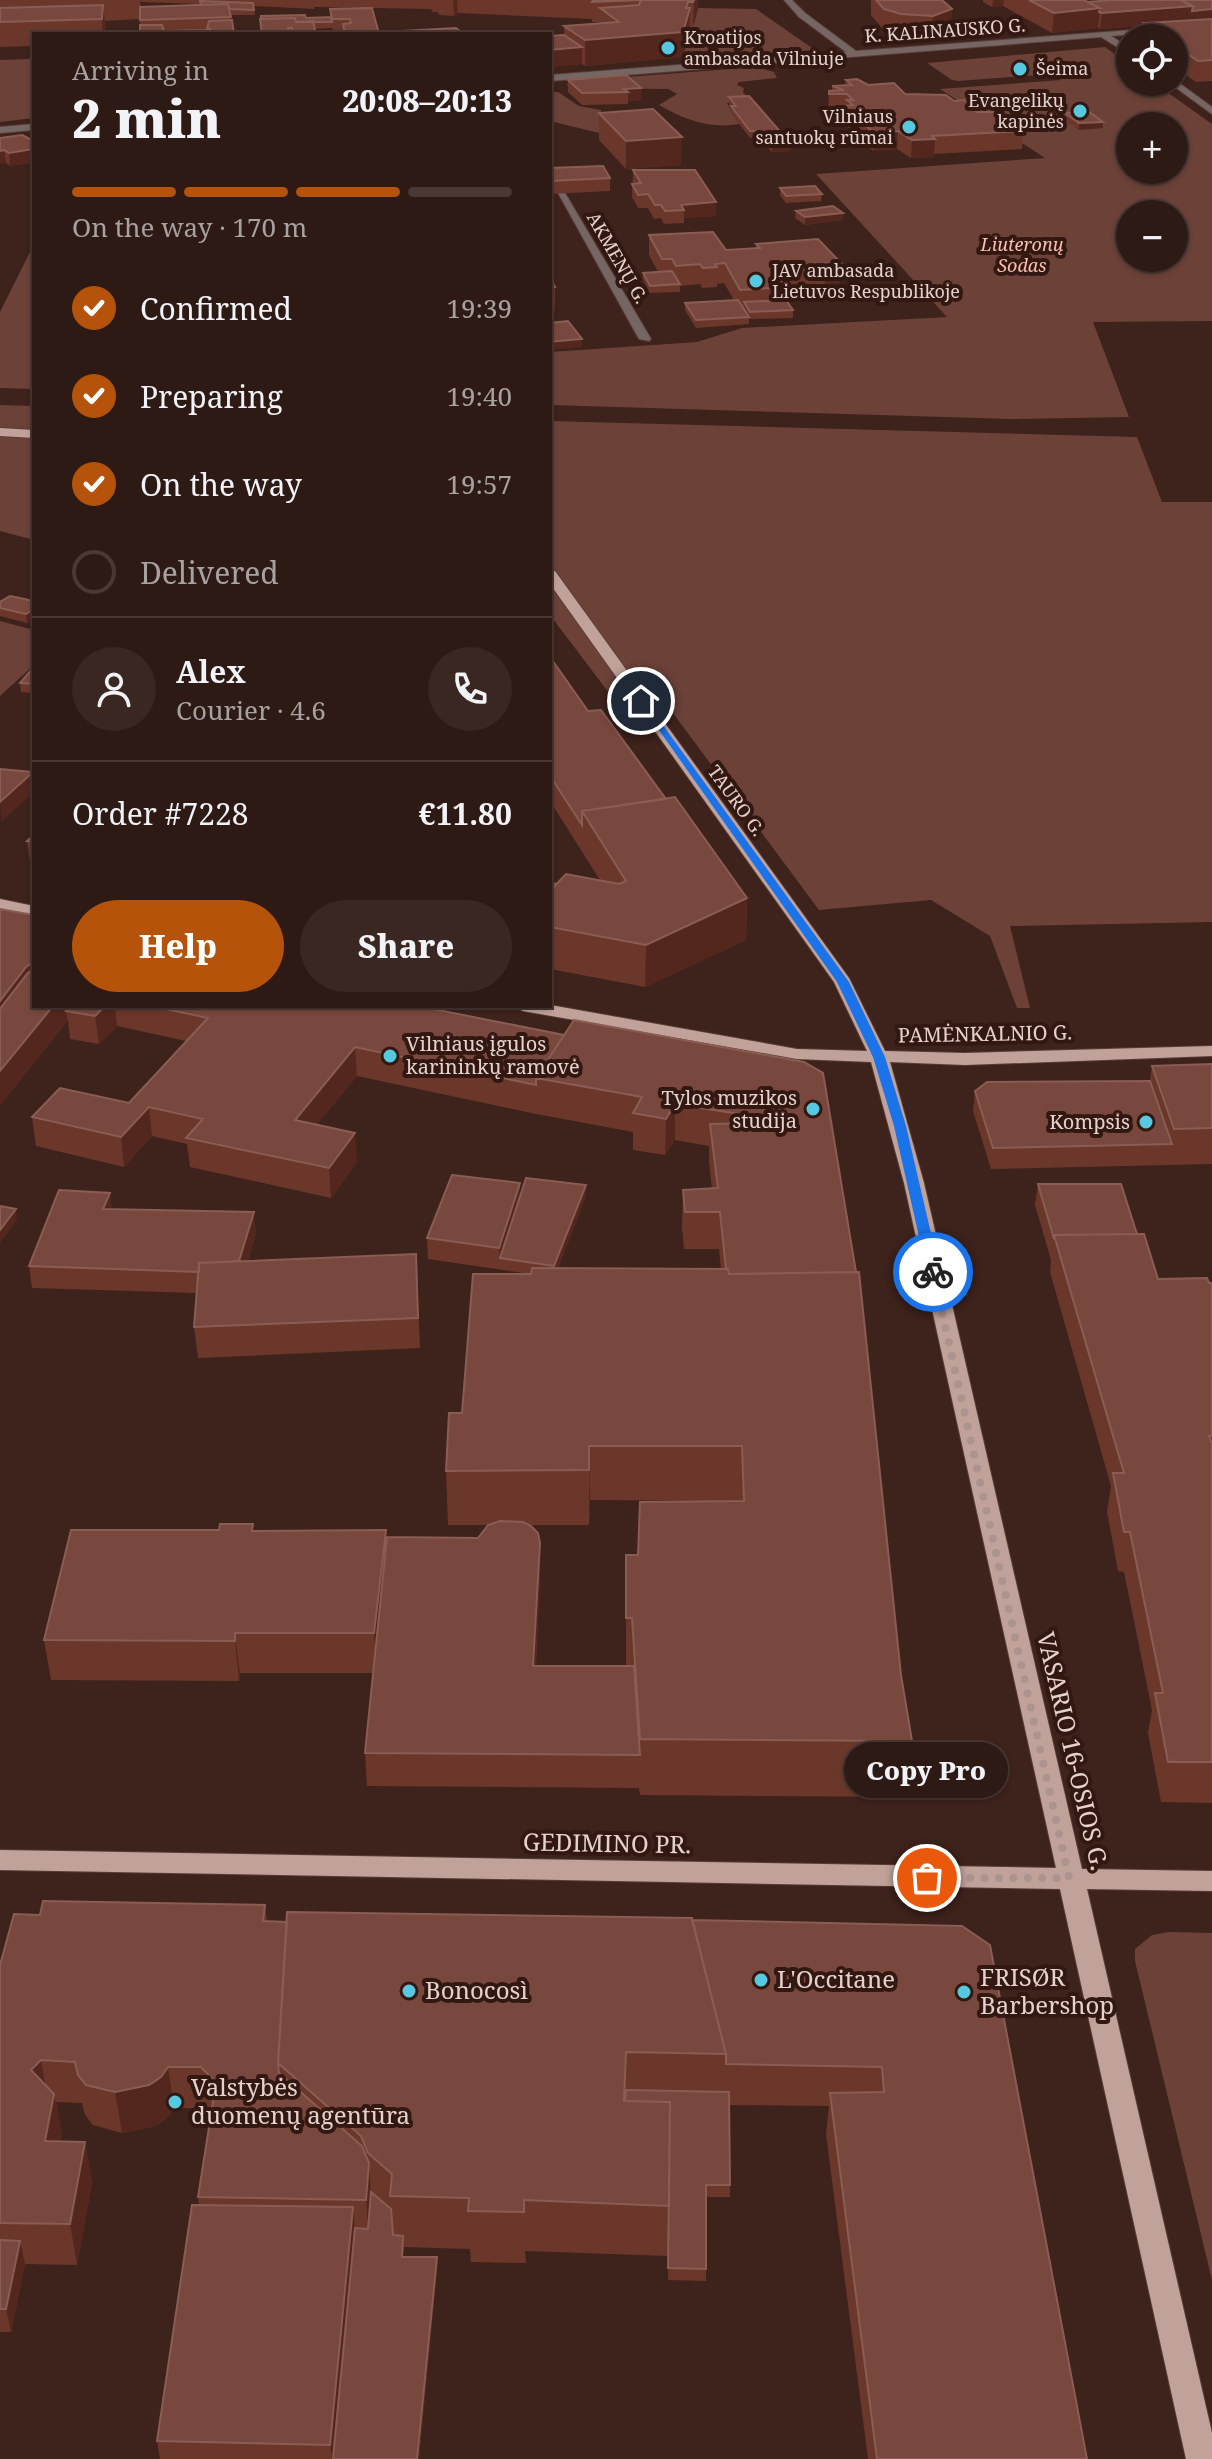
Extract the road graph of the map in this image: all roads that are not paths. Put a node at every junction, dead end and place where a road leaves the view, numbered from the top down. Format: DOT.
graph roads {
  1 [pos="788,0"];
  2 [pos="817,0"];
  3 [pos="827,0"];
  4 [pos="1212,26"];
  5 [pos="1103,35"];
  6 [pos="1116,43"];
  7 [pos="854,54"];
  8 [pos="552,78"];
  9 [pos="1188,94"];
  10 [pos="1212,111"];
  11 [pos="32,127"];
  12 [pos="0,130"];
  13 [pos="560,193"];
  14 [pos="645,339"];
  15 [pos="0,432"];
  16 [pos="32,434"];
  17 [pos="552,577"];
  18 [pos="0,904"];
  19 [pos="32,911"];
  20 [pos="534,1008"];
  21 [pos="1212,1051"];
  22 [pos="879,1057"];
  23 [pos="0,1860"];
  24 [pos="1069,1878"];
  25 [pos="1212,1881"];
  26 [pos="1202,2459"];
  1 -- 7 [label="street"];
  2 -- 3 [label="main road"];
  4 -- 5 [label="street, K. KALINAUSKO G."];
  5 -- 6 [label="street"];
  5 -- 7 [label="street, K. KALINAUSKO G."];
  7 -- 8 [label="street, K. KALINAUSKO G."];
  9 -- 10 [label="street"];
  11 -- 12 [label="street"];
  13 -- 14 [label="street, AKMENŲ G."];
  15 -- 16 [label="main road"];
  17 -- 22 [label="main road, TAURO G."];
  18 -- 19 [label="main road"];
  20 -- 22 [label="main road, PAMĖNKALNIO G."];
  21 -- 22 [label="main road, PAMĖNKALNIO G."];
  22 -- 24 [label="main road, VASARIO 16-OSIOS G."];
  23 -- 24 [label="main road, GEDIMINO PR."];
  24 -- 25 [label="main road, GEDIMINO PR."];
  24 -- 26 [label="main road, VASARIO 16-OSIOS G."];
}
